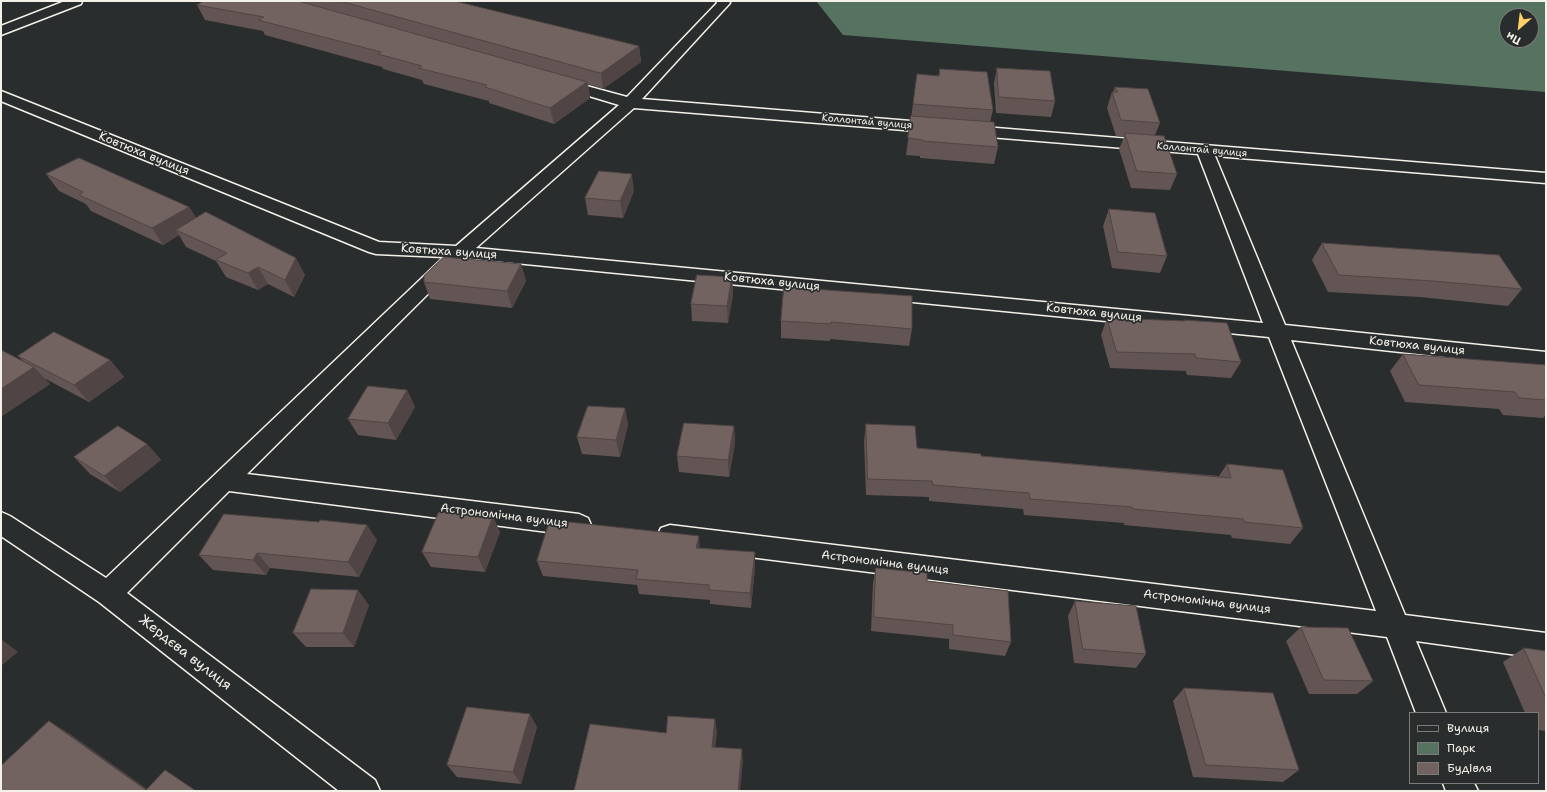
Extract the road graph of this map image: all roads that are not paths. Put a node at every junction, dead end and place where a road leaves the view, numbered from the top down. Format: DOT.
graph roads {
  1 [pos="76,1"];
  2 [pos="723,2"];
  3 [pos="1,31"];
  4 [pos="547,79"];
  5 [pos="1,96"];
  6 [pos="630,103"];
  7 [pos="1204,150"];
  8 [pos="1546,178"];
  9 [pos="460,252"];
  10 [pos="1277,331"];
  11 [pos="1546,360"];
  12 [pos="224,481"];
  13 [pos="1,523"];
  14 [pos="604,528"];
  15 [pos="644,533"];
  16 [pos="108,594"];
  17 [pos="1396,626"];
  18 [pos="1546,646"];
  19 [pos="1431,712"];
  20 [pos="364,791"];
  1 -- 3 [label="street"];
  2 -- 6 [label="street"];
  4 -- 6 [label="street, Коллонтай вулиця"];
  5 -- 9 [label="street, Ковтюха вулиця"];
  6 -- 7 [label="street, Коллонтай вулиця"];
  6 -- 9 [label="street"];
  7 -- 8 [label="street, Коллонтай вулиця"];
  7 -- 10 [label="street"];
  9 -- 10 [label="street, Ковтюха вулиця"];
  9 -- 12 [label="street"];
  10 -- 11 [label="street, Ковтюха вулиця"];
  10 -- 17 [label="street"];
  12 -- 14 [label="street, Астрономічна вулиця"];
  12 -- 16 [label="street"];
  13 -- 16 [label="street, Жердєва вулиця"];
  15 -- 17 [label="street, Астрономічна вулиця"];
  16 -- 20 [label="street, Жердєва вулиця"];
  17 -- 18 [label="street, Астрономічна вулиця"];
  17 -- 19 [label="street"];
}
